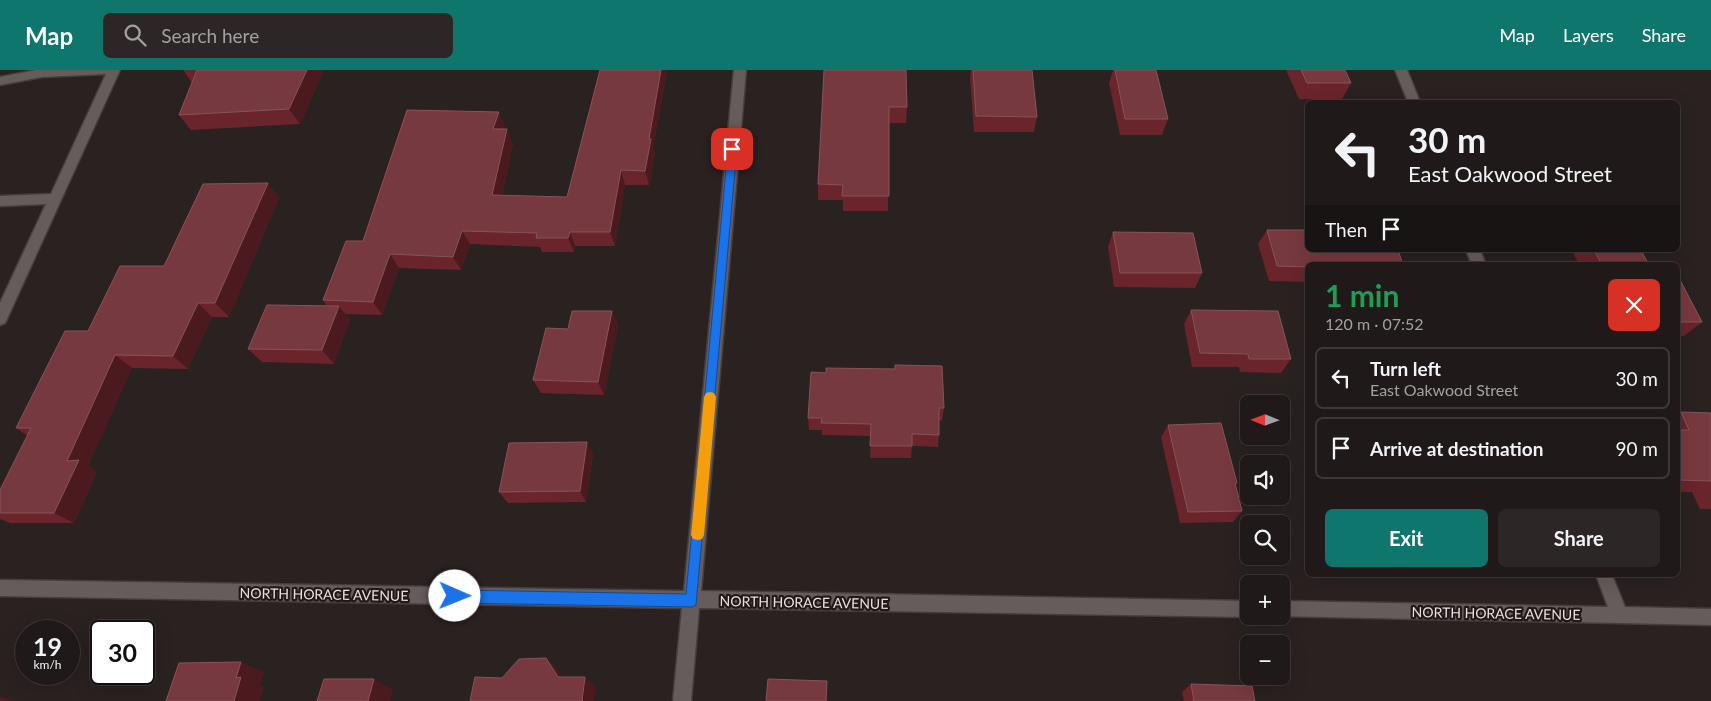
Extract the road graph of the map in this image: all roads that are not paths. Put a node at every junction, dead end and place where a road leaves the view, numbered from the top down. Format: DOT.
graph roads {
  1 [pos="113,70"];
  2 [pos="740,70"];
  3 [pos="1401,70"];
  4 [pos="0,81"];
  5 [pos="1413,100"];
  6 [pos="55,199"];
  7 [pos="0,201"];
  8 [pos="0,319"];
  9 [pos="1605,577"];
  10 [pos="0,588"];
  11 [pos="692,600"];
  12 [pos="1240,609"];
  13 [pos="1290,609"];
  14 [pos="1619,614"];
  15 [pos="1711,617"];
  16 [pos="682,701"];
  1 -- 4 [label="street"];
  1 -- 6 [label="street"];
  2 -- 11 [label="street"];
  3 -- 5 [label="street"];
  6 -- 7 [label="street"];
  6 -- 8 [label="street"];
  9 -- 14 [label="street"];
  10 -- 11 [label="street, NORTH HORACE AVENUE"];
  11 -- 12 [label="street, NORTH HORACE AVENUE"];
  11 -- 16 [label="street"];
  13 -- 14 [label="street, NORTH HORACE AVENUE"];
  14 -- 15 [label="street, NORTH HORACE AVENUE"];
}
